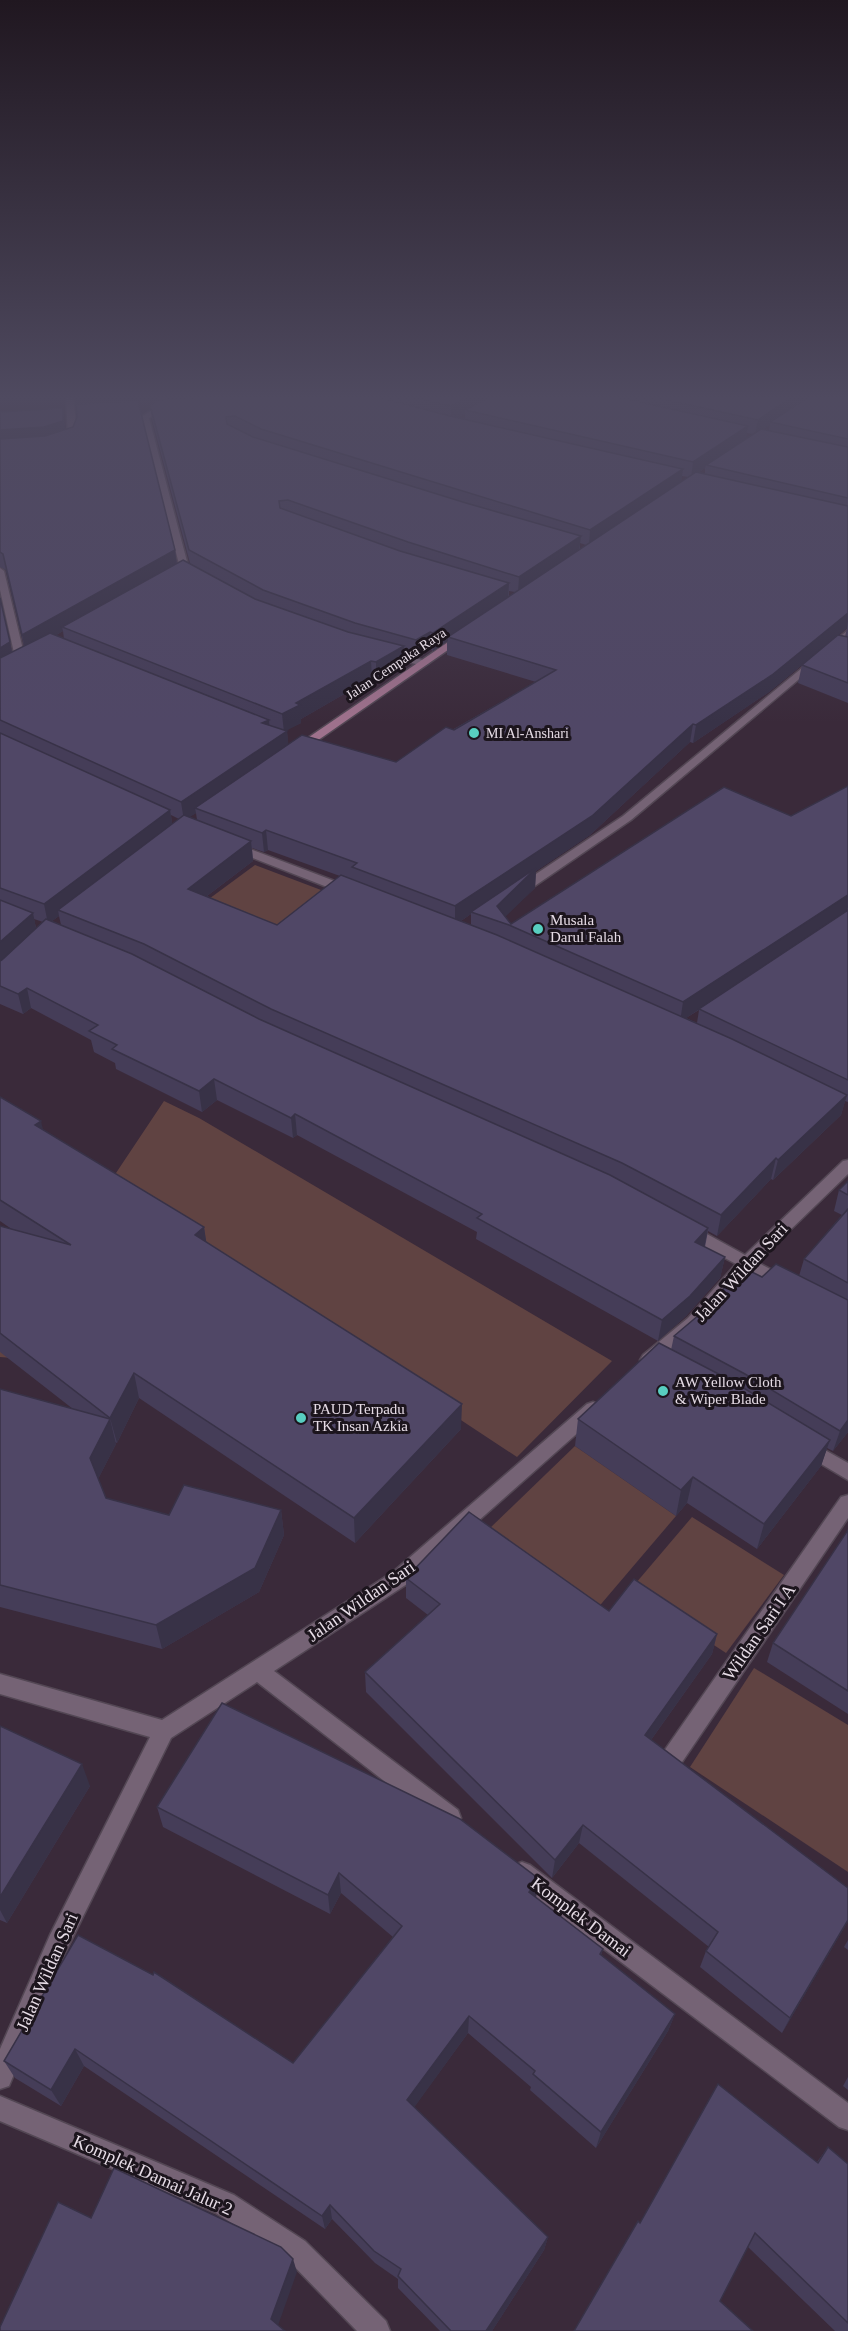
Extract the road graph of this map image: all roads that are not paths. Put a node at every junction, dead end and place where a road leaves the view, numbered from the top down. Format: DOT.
graph roads {
  1 [pos="168,505"];
  2 [pos="185,568"];
  3 [pos="0,571"];
  4 [pos="194,574"];
  5 [pos="165,580"];
  6 [pos="472,631"];
  7 [pos="848,633"];
  8 [pos="833,646"];
  9 [pos="372,650"];
  10 [pos="848,651"];
  11 [pos="31,656"];
  12 [pos="424,663"];
  13 [pos="288,739"];
  14 [pos="304,746"];
  15 [pos="285,758"];
  16 [pos="217,840"];
  17 [pos="367,898"];
  18 [pos="504,901"];
  19 [pos="848,1165"];
  20 [pos="674,1224"];
  21 [pos="746,1263"];
  22 [pos="797,1290"];
  23 [pos="652,1358"];
  24 [pos="672,1369"];
  25 [pos="634,1374"];
  26 [pos="607,1397"];
  27 [pos="790,1437"];
  28 [pos="848,1472"];
  29 [pos="848,1503"];
  30 [pos="258,1671"];
  31 [pos="0,1684"];
  32 [pos="164,1731"];
  33 [pos="670,1761"];
  34 [pos="466,1831"];
  35 [pos="504,1860"];
  36 [pos="0,2077"];
  37 [pos="0,2108"];
  38 [pos="848,2118"];
  39 [pos="376,2331"];
  1 -- 2 [label="street"];
  2 -- 4 [label="street"];
  2 -- 5 [label="street"];
  3 -- 11 [label="street"];
  6 -- 12 [label="street, Jalan Cempaka Raya"];
  7 -- 8 [label="street"];
  8 -- 10 [label="street"];
  8 -- 18 [label="street"];
  9 -- 12 [label="street"];
  12 -- 14 [label="street, Jalan Cempaka Raya"];
  13 -- 14 [label="street"];
  14 -- 15 [label="street, Jalan Cempaka Raya"];
  16 -- 17 [label="street"];
  19 -- 21 [label="street, Jalan Wildan Sari"];
  20 -- 21 [label="street"];
  21 -- 22 [label="street"];
  21 -- 23 [label="street, Jalan Wildan Sari"];
  23 -- 24 [label="street"];
  23 -- 25 [label="street, Jalan Wildan Sari"];
  26 -- 30 [label="street, Jalan Wildan Sari"];
  27 -- 28 [label="street"];
  29 -- 33 [label="street, Wildan Sari I A"];
  30 -- 32 [label="street, Jalan Wildan Sari"];
  30 -- 34 [label="street"];
  31 -- 32 [label="street"];
  32 -- 36 [label="street, Jalan Wildan Sari"];
  35 -- 38 [label="street, Komplek Damai"];
  37 -- 39 [label="street, Komplek Damai Jalur 2"];
}
